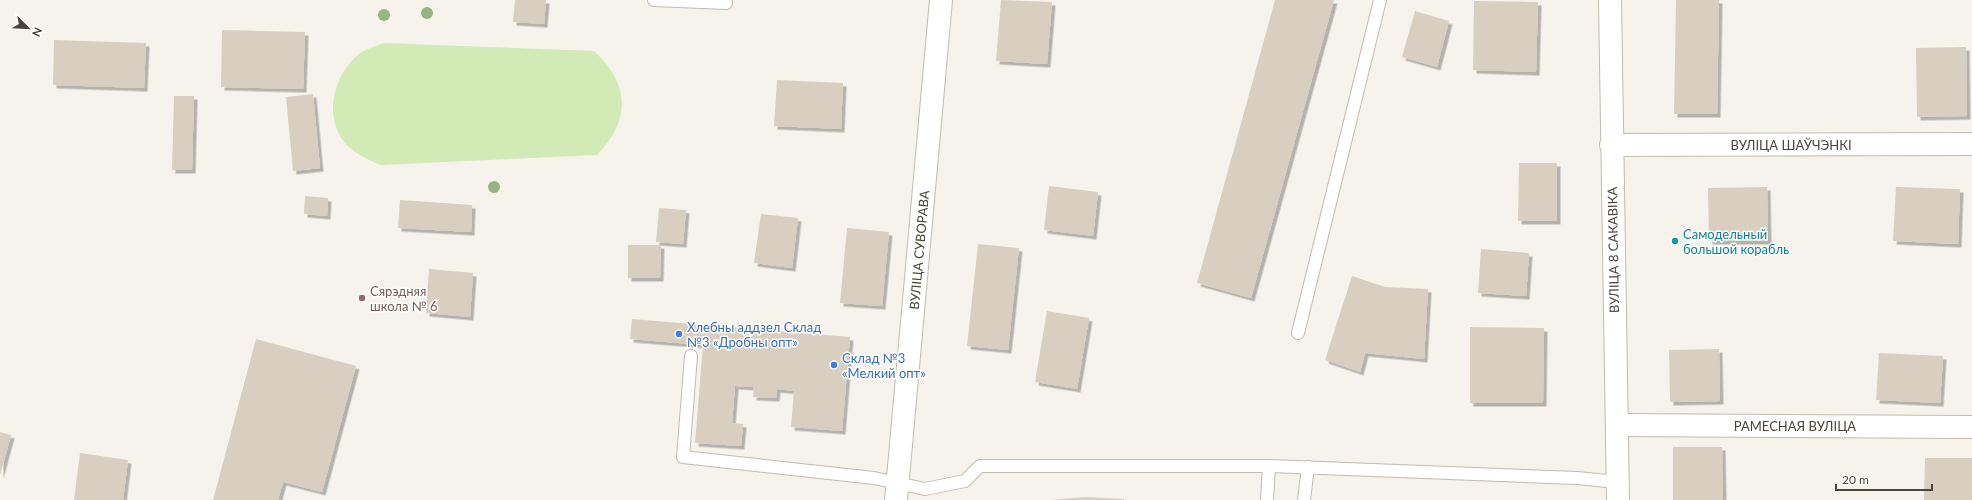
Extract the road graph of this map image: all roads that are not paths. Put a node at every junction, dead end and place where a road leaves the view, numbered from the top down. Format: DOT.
graph roads {
  1 [pos="654,0"];
  2 [pos="941,0"];
  3 [pos="1380,0"];
  4 [pos="1610,0"];
  5 [pos="726,3"];
  6 [pos="1972,144"];
  7 [pos="1611,145"];
  8 [pos="1298,334"];
  9 [pos="691,356"];
  10 [pos="1618,425"];
  11 [pos="1972,428"];
  12 [pos="1269,466"];
  13 [pos="1308,467"];
  14 [pos="1617,491"];
  15 [pos="897,492"];
  16 [pos="1267,500"];
  17 [pos="1304,500"];
  1 -- 5 [label="lane"];
  2 -- 15 [label="street, ВУЛІЦА СУВОРАВА"];
  3 -- 8 [label="lane"];
  4 -- 7 [label="street, ВУЛІЦА 8 САКАВІКА"];
  6 -- 7 [label="street, ВУЛІЦА ШАЎЧЭНКІ"];
  7 -- 10 [label="street, ВУЛІЦА 8 САКАВІКА"];
  9 -- 15 [label="lane"];
  10 -- 11 [label="street, РАМЕСНАЯ ВУЛІЦА"];
  10 -- 14 [label="street, ВУЛІЦА 8 САКАВІКА"];
  12 -- 13 [label="lane"];
  12 -- 15 [label="lane"];
  12 -- 16 [label="lane"];
  13 -- 14 [label="lane"];
  13 -- 17 [label="lane"];
}
